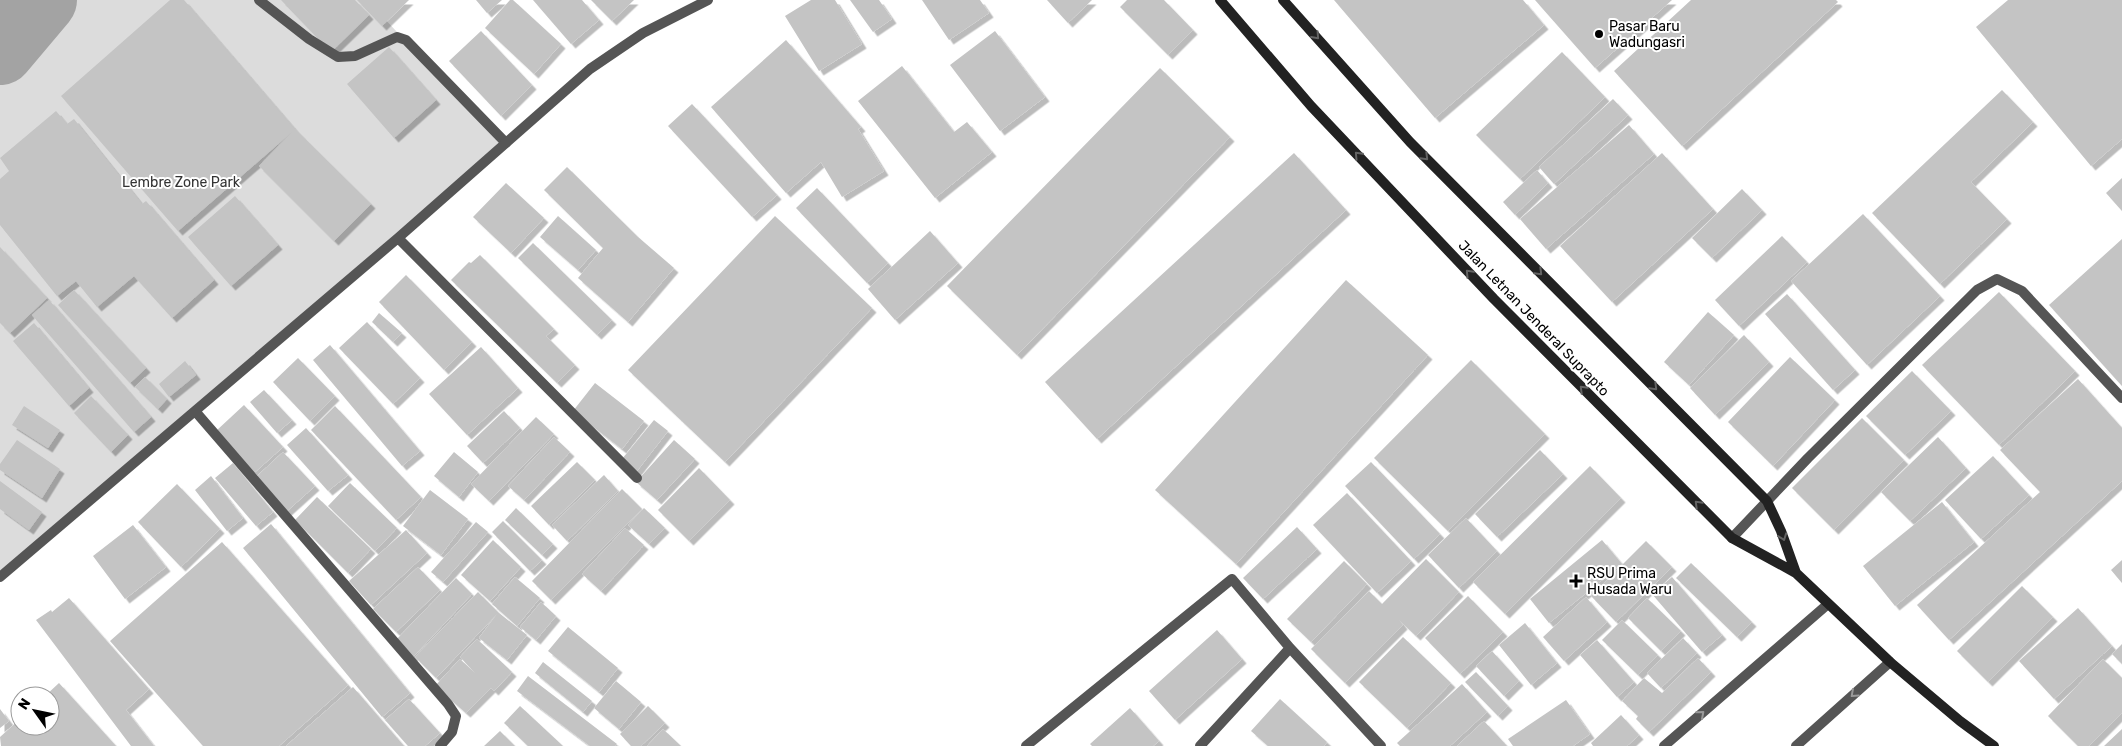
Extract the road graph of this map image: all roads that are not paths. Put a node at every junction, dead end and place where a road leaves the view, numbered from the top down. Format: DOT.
graph roads {
  1 [pos="259,0"];
  2 [pos="708,0"];
  3 [pos="1220,0"];
  4 [pos="1283,0"];
  5 [pos="506,143"];
  6 [pos="398,238"];
  7 [pos="2122,398"];
  8 [pos="195,411"];
  9 [pos="637,478"];
  10 [pos="1767,501"];
  11 [pos="1732,538"];
  12 [pos="1796,573"];
  13 [pos="0,577"];
  14 [pos="1828,604"];
  15 [pos="1290,648"];
  16 [pos="1890,662"];
  17 [pos="440,746"];
  18 [pos="1026,746"];
  19 [pos="1200,746"];
  20 [pos="1381,746"];
  21 [pos="1664,746"];
  22 [pos="1796,746"];
  23 [pos="1994,746"];
  1 -- 5 [label="street"];
  2 -- 5 [label="street"];
  11 -- 3 [label="main road, Jalan Letnan Jenderal Suprapto, one-way"];
  4 -- 10 [label="main road, one-way"];
  5 -- 6 [label="street"];
  6 -- 8 [label="street"];
  6 -- 9 [label="street"];
  7 -- 10 [label="street"];
  8 -- 13 [label="street"];
  8 -- 17 [label="street"];
  10 -- 11 [label="street"];
  10 -- 12 [label="main road, one-way"];
  11 -- 12 [label="main road, Jalan Letnan Jenderal Suprapto"];
  12 -- 14 [label="main road"];
  14 -- 16 [label="main road"];
  21 -- 14 [label="street, one-way"];
  15 -- 18 [label="street"];
  15 -- 19 [label="street"];
  15 -- 20 [label="street"];
  16 -- 22 [label="street, one-way"];
  16 -- 23 [label="main road"];
}
